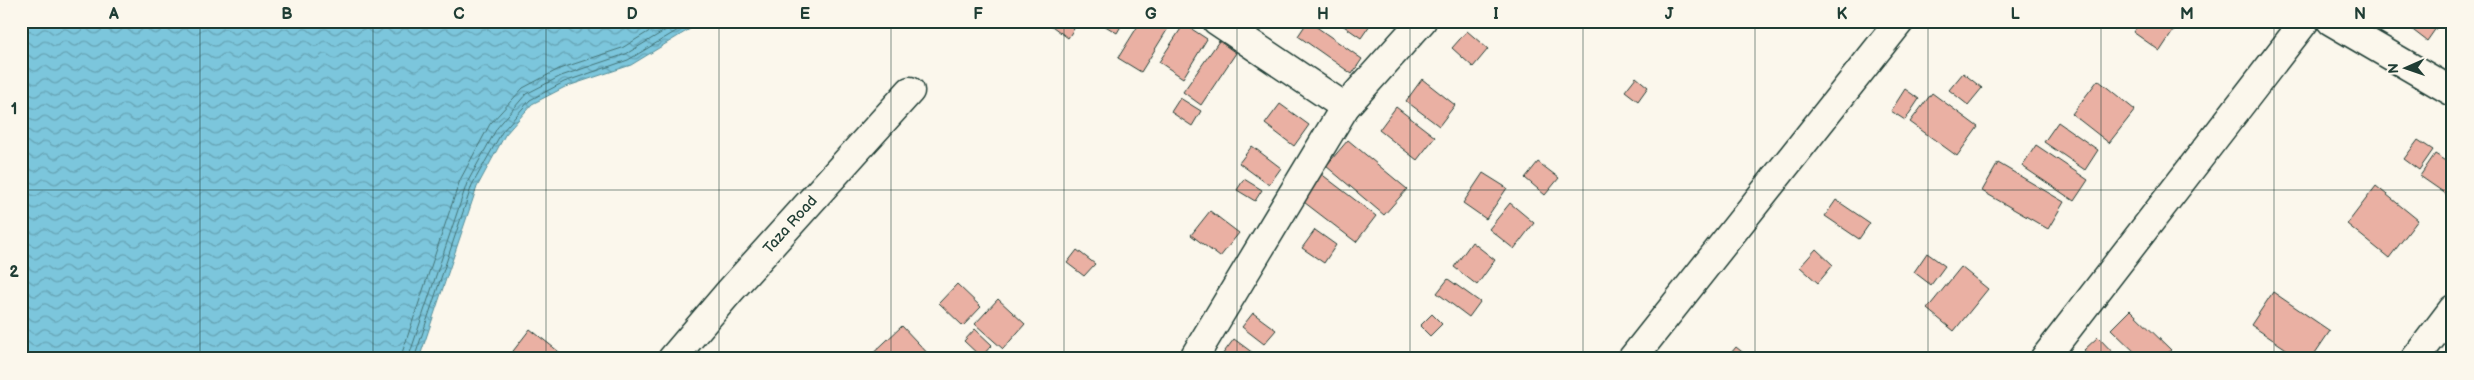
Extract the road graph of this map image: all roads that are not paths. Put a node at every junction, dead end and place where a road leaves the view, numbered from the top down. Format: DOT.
graph roads {
  1 [pos="1217,21"];
  2 [pos="1422,21"];
  3 [pos="1900,21"];
  4 [pos="2305,21"];
  5 [pos="2331,21"];
  6 [pos="910,91"];
  7 [pos="2453,92"];
  8 [pos="1345,107"];
  9 [pos="2453,309"];
  10 [pos="672,359"];
  11 [pos="1193,359"];
  12 [pos="1632,359"];
  13 [pos="2044,359"];
  14 [pos="2415,359"];
  1 -- 8 [label="street"];
  2 -- 8 [label="street"];
  3 -- 12 [label="street"];
  4 -- 13 [label="street"];
  5 -- 7 [label="street"];
  6 -- 10 [label="street, Taza Road"];
  8 -- 11 [label="street"];
  9 -- 14 [label="street"];
}
